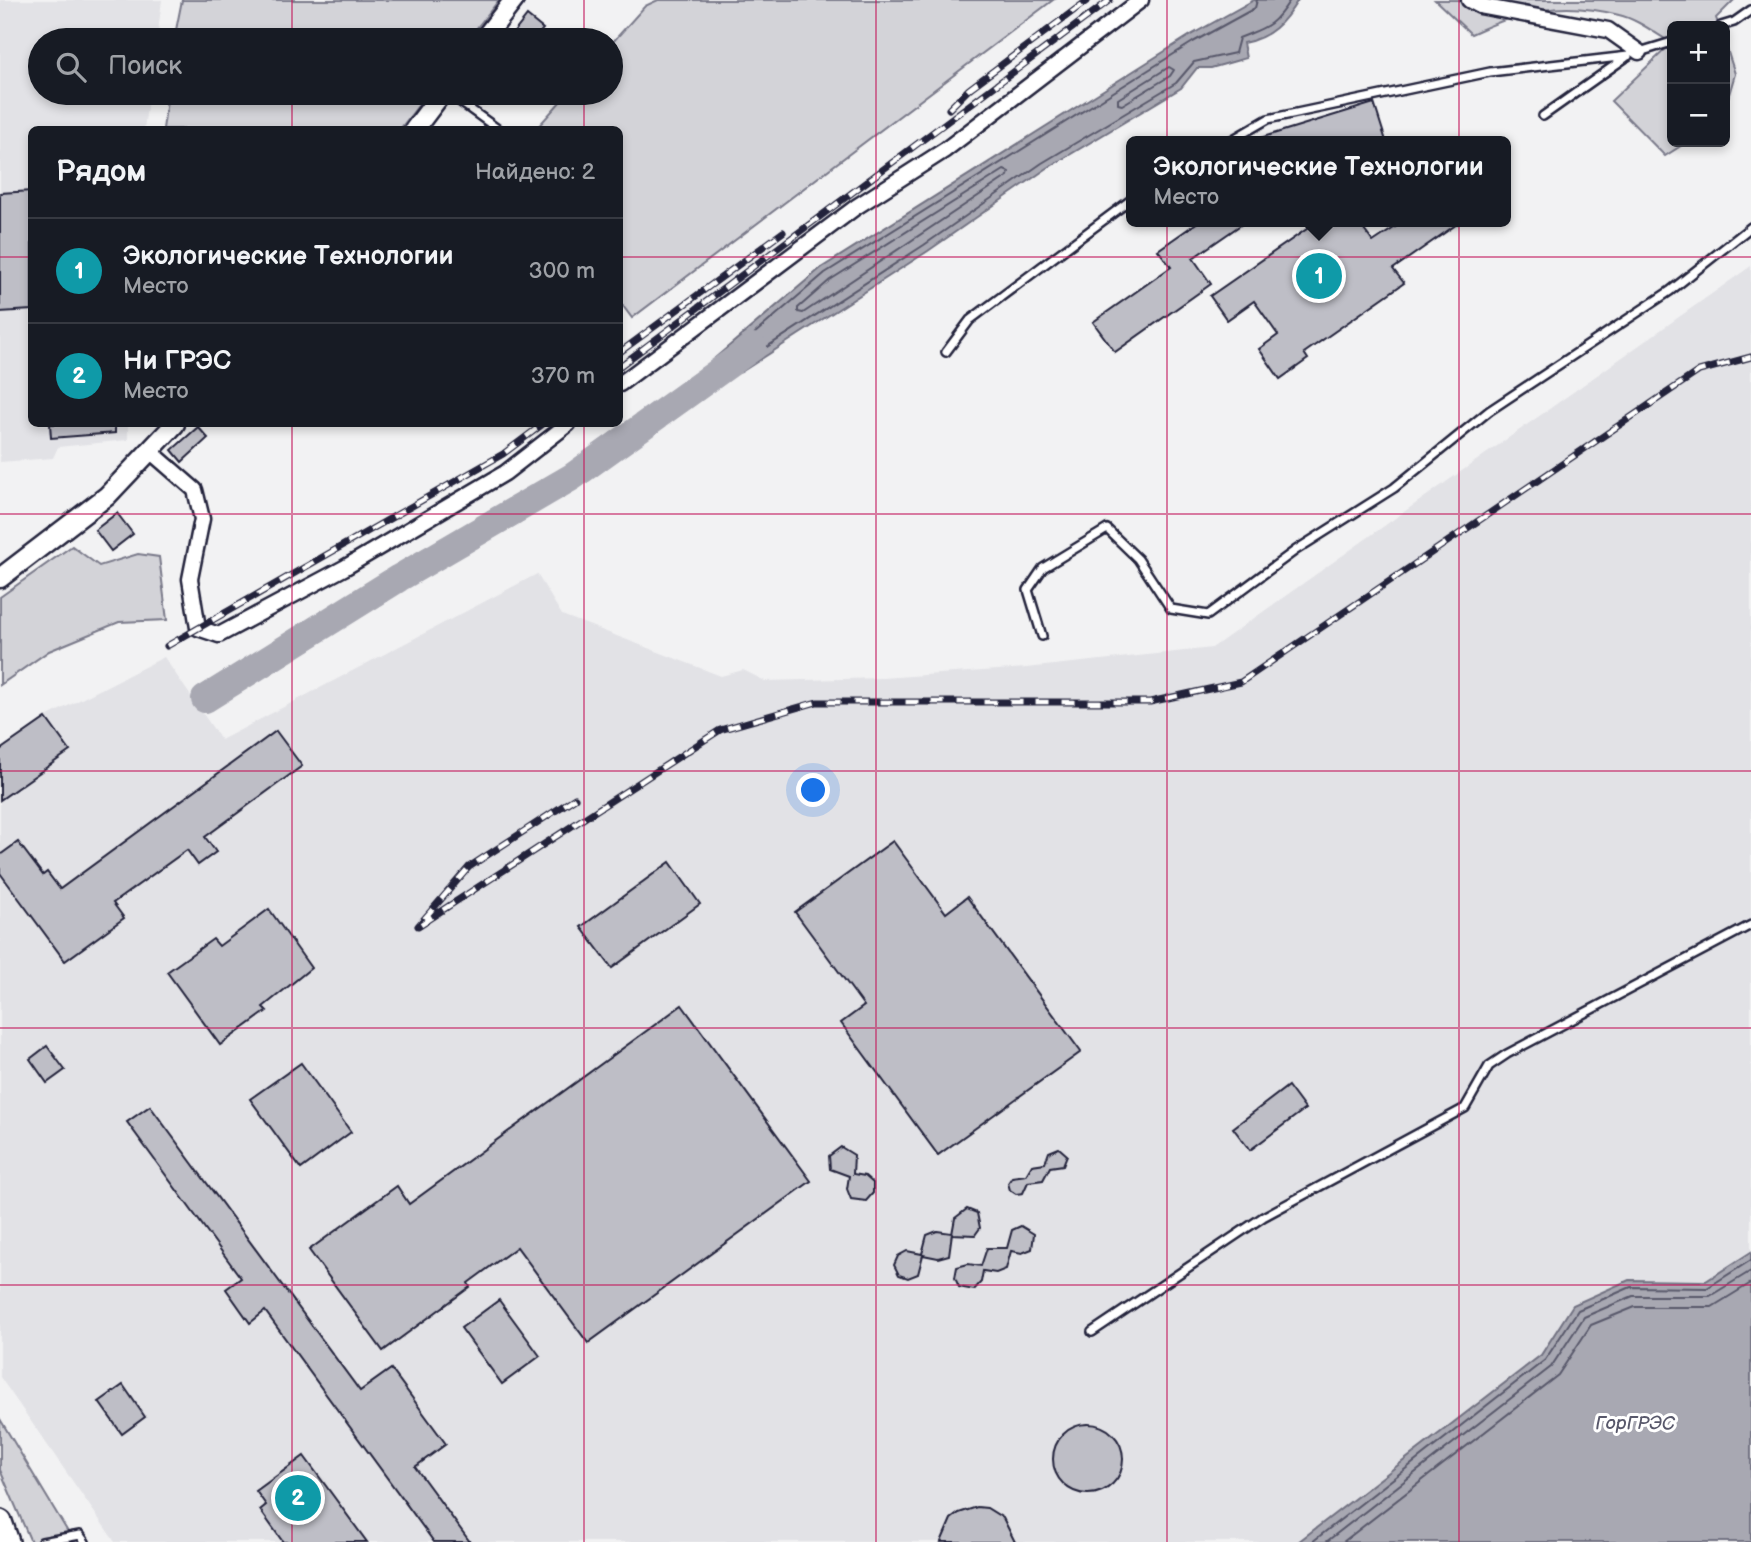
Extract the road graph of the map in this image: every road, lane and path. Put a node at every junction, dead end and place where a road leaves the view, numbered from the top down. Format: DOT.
graph roads {
  1 [pos="514,0"];
  2 [pos="1141,0"];
  3 [pos="1469,0"];
  4 [pos="1751,10"];
  5 [pos="1730,23"];
  6 [pos="492,28"];
  7 [pos="1667,44"];
  8 [pos="1634,54"];
  9 [pos="433,105"];
  10 [pos="465,105"];
  11 [pos="1544,116"];
  12 [pos="417,126"];
  13 [pos="493,126"];
  14 [pos="1239,136"];
  15 [pos="1126,203"];
  16 [pos="1751,227"];
  17 [pos="946,352"];
  18 [pos="623,382"];
  19 [pos="172,427"];
  20 [pos="564,427"];
  21 [pos="149,450"];
  22 [pos="0,578"];
  23 [pos="1042,636"];
  24 [pos="1751,925"];
  25 [pos="1092,1332"];
  26 [pos="0,1522"];
  27 [pos="7,1542"];
  28 [pos="42,1542"];
  29 [pos="85,1542"];
  1 -- 6 [label="street"];
  2 -- 18 [label="street"];
  3 -- 8 [label="street"];
  4 -- 5 [label="lane"];
  7 -- 8 [label="lane"];
  8 -- 11 [label="lane"];
  8 -- 14 [label="lane"];
  9 -- 12 [label="street"];
  10 -- 13 [label="lane"];
  15 -- 17 [label="lane"];
  16 -- 23 [label="lane"];
  19 -- 21 [label="street"];
  20 -- 21 [label="street"];
  21 -- 22 [label="street"];
  24 -- 25 [label="lane"];
  26 -- 27 [label="main road"];
  28 -- 29 [label="lane"];
}
